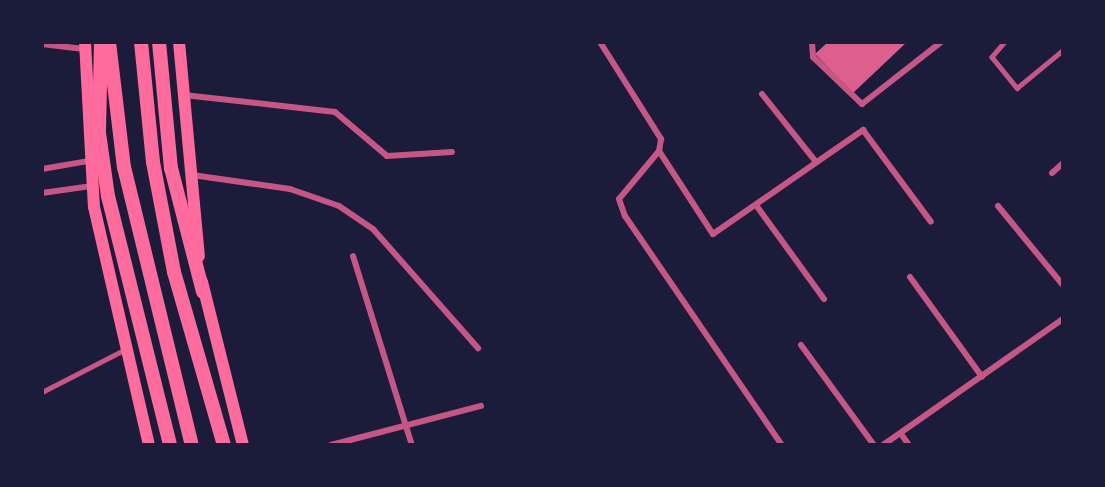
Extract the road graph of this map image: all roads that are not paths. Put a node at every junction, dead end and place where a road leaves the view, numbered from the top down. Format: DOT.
graph roads {
  1 [pos="101,42"];
  2 [pos="109,42"];
  3 [pos="141,42"];
  4 [pos="159,42"];
  5 [pos="179,42"];
  6 [pos="600,42"];
  7 [pos="812,42"];
  8 [pos="941,42"];
  9 [pos="1005,42"];
  10 [pos="42,44"];
  11 [pos="85,45"];
  12 [pos="1063,50"];
  13 [pos="762,94"];
  14 [pos="181,95"];
  15 [pos="659,151"];
  16 [pos="452,152"];
  17 [pos="89,161"];
  18 [pos="816,162"];
  19 [pos="1063,163"];
  20 [pos="42,169"];
  21 [pos="1052,173"];
  22 [pos="188,175"];
  23 [pos="91,186"];
  24 [pos="42,194"];
  25 [pos="756,205"];
  26 [pos="998,206"];
  27 [pos="931,222"];
  28 [pos="352,256"];
  29 [pos="910,277"];
  30 [pos="1063,285"];
  31 [pos="203,292"];
  32 [pos="824,299"];
  33 [pos="1063,320"];
  34 [pos="801,345"];
  35 [pos="478,348"];
  36 [pos="124,350"];
  37 [pos="982,377"];
  38 [pos="42,392"];
  39 [pos="481,406"];
  40 [pos="407,425"];
  41 [pos="901,434"];
  42 [pos="149,445"];
  43 [pos="170,445"];
  44 [pos="192,445"];
  45 [pos="224,445"];
  46 [pos="243,445"];
  47 [pos="331,445"];
  48 [pos="412,445"];
  49 [pos="782,445"];
  50 [pos="874,445"];
  51 [pos="883,445"];
  52 [pos="909,445"];
  1 -- 43 [label="main road"];
  2 -- 44 [label="main road"];
  3 -- 45 [label="main road"];
  4 -- 31 [label="main road"];
  5 -- 14 [label="main road"];
  6 -- 15 [label="street"];
  7 -- 8 [label="street"];
  9 -- 12 [label="lane"];
  10 -- 11 [label="street"];
  11 -- 17 [label="main road"];
  13 -- 18 [label="street"];
  14 -- 16 [label="street"];
  14 -- 22 [label="main road"];
  15 -- 25 [label="street"];
  15 -- 49 [label="street"];
  17 -- 20 [label="street"];
  17 -- 23 [label="main road"];
  18 -- 25 [label="street"];
  18 -- 27 [label="street"];
  19 -- 21 [label="street"];
  22 -- 31 [label="main road"];
  22 -- 35 [label="street"];
  23 -- 24 [label="street"];
  23 -- 36 [label="main road"];
  25 -- 32 [label="street"];
  26 -- 30 [label="street"];
  28 -- 40 [label="street"];
  29 -- 37 [label="street"];
  31 -- 46 [label="main road"];
  33 -- 37 [label="street"];
  34 -- 50 [label="street"];
  36 -- 38 [label="lane"];
  36 -- 42 [label="main road"];
  37 -- 41 [label="street"];
  39 -- 40 [label="street"];
  40 -- 47 [label="street"];
  40 -- 48 [label="street"];
  41 -- 51 [label="street"];
  41 -- 52 [label="street"];
}
